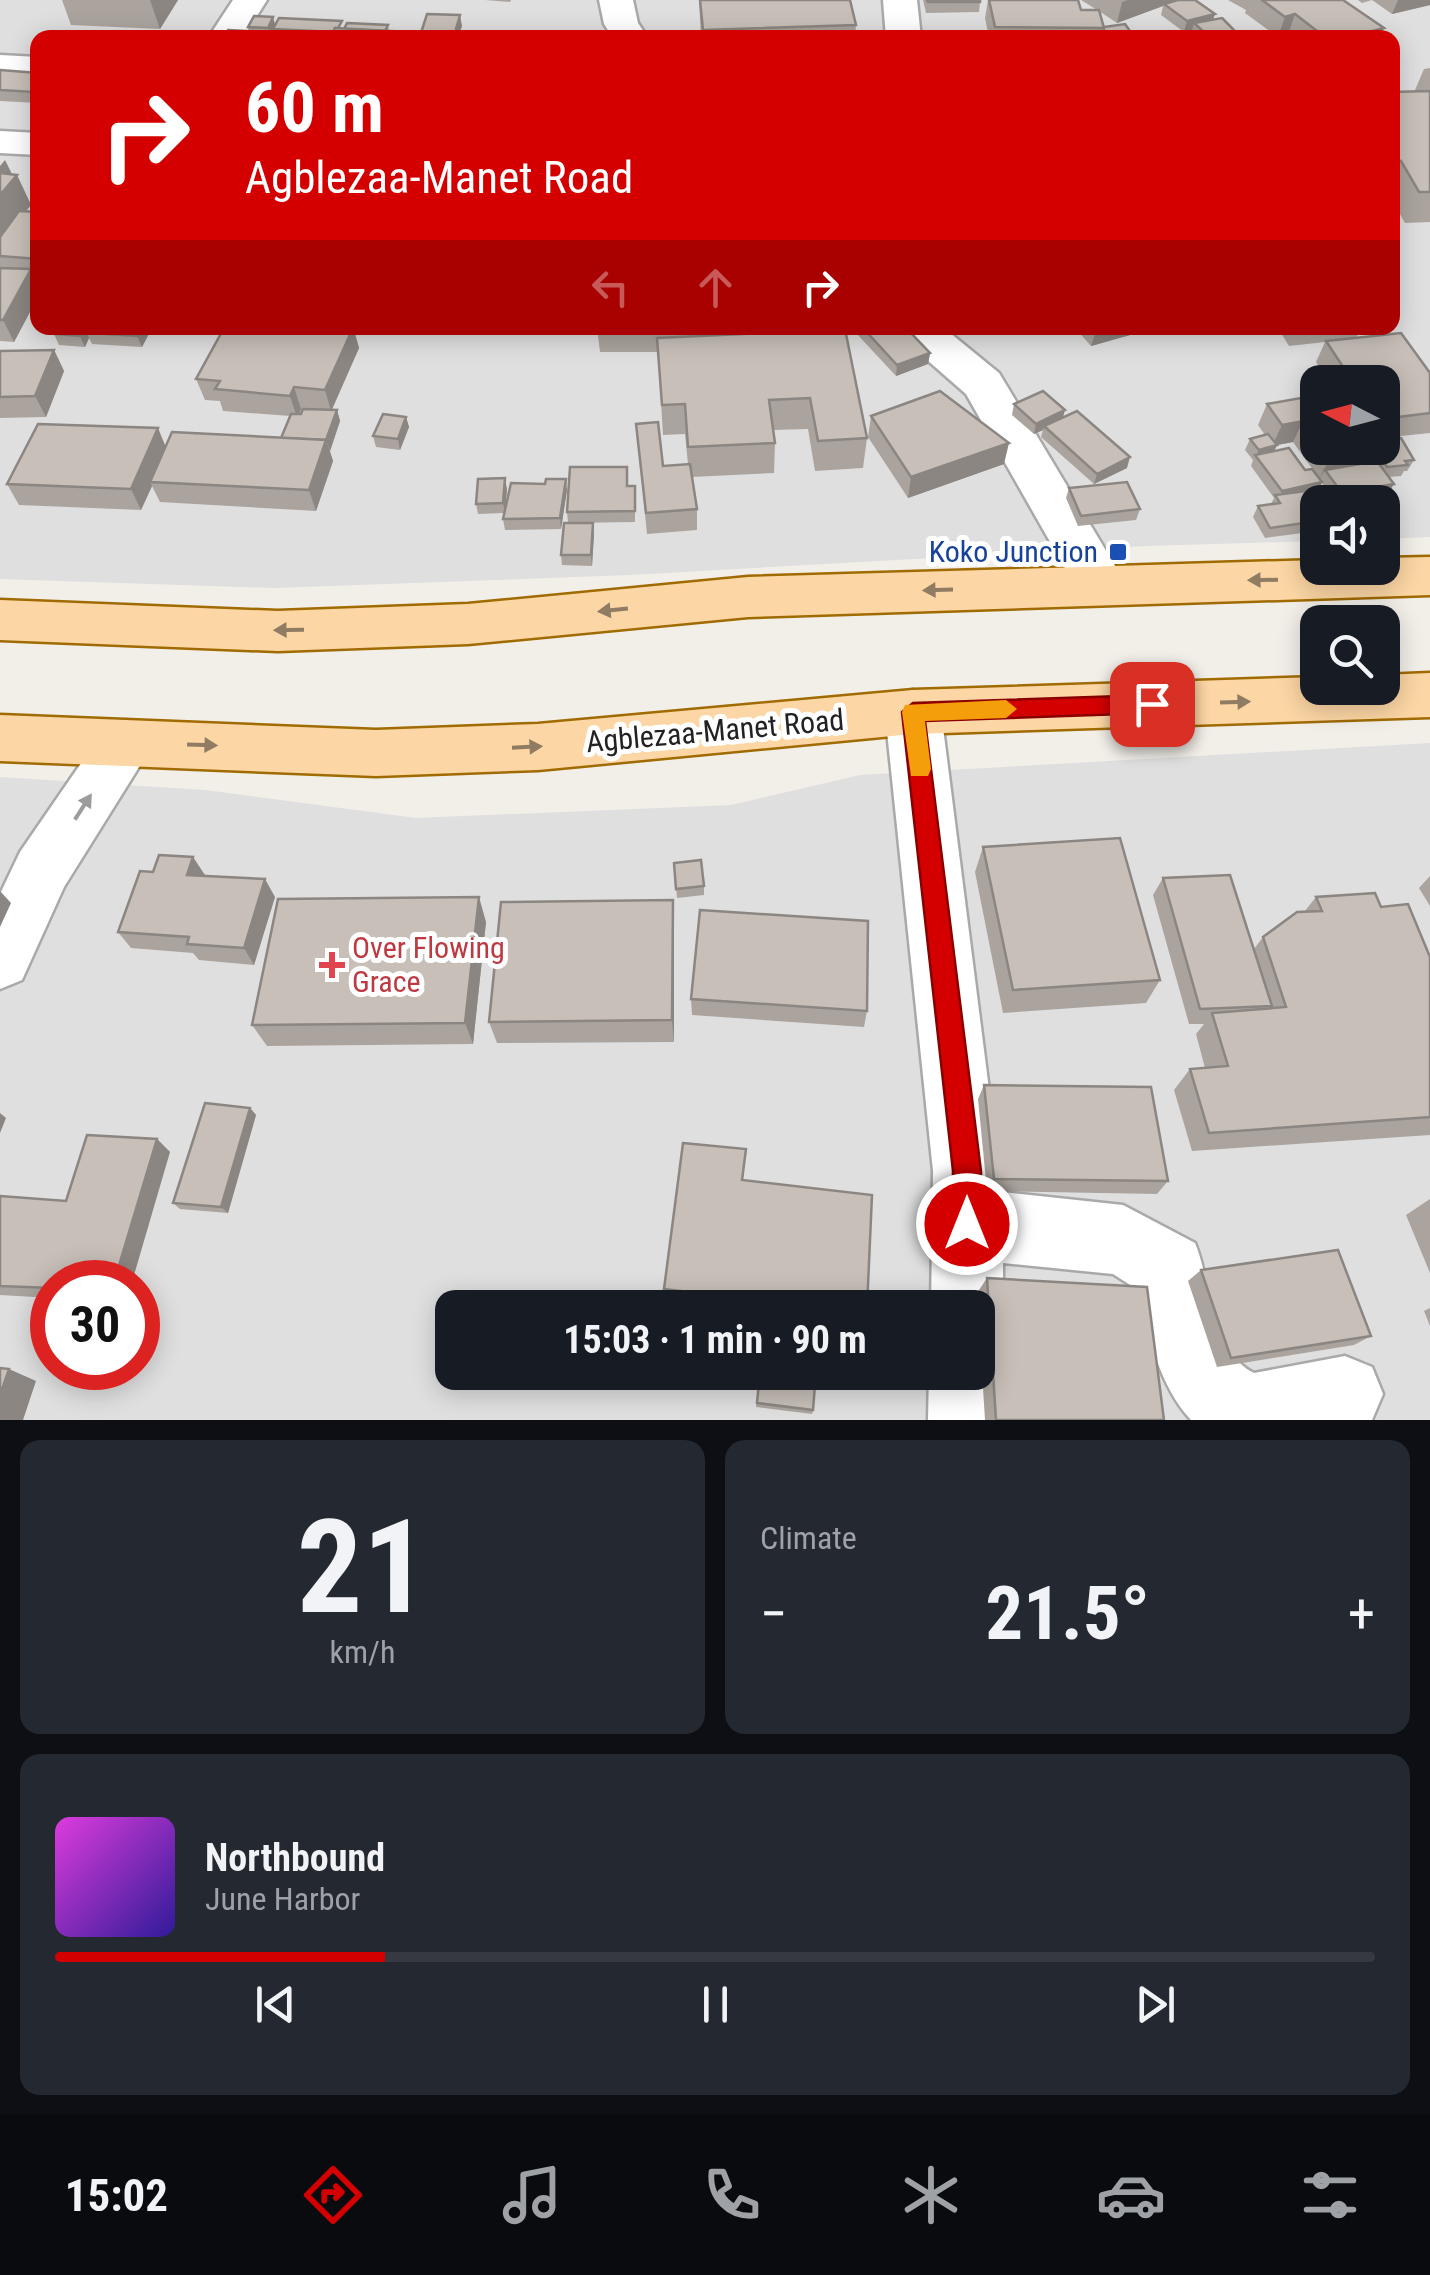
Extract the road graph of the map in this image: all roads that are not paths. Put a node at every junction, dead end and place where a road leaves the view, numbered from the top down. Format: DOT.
graph roads {
  1 [pos="250,0"];
  2 [pos="616,0"];
  3 [pos="900,0"];
  4 [pos="230,30"];
  5 [pos="625,30"];
  6 [pos="903,30"];
  7 [pos="0,66"];
  8 [pos="30,68"];
  9 [pos="0,142"];
  10 [pos="30,144"];
  11 [pos="924,335"];
  12 [pos="1430,576"];
  13 [pos="1100,584"];
  14 [pos="0,620"];
  15 [pos="1430,696"];
  16 [pos="913,712"];
  17 [pos="0,738"];
  18 [pos="126,742"];
  19 [pos="20,869"];
  20 [pos="0,960"];
  21 [pos="967,1224"];
  22 [pos="967,1290"];
  23 [pos="966,1390"];
  24 [pos="1345,1394"];
  25 [pos="966,1420"];
  1 -- 4 [label="street"];
  2 -- 5 [label="street"];
  3 -- 6 [label="street"];
  7 -- 8 [label="street"];
  9 -- 10 [label="street"];
  11 -- 13 [label="street"];
  12 -- 13 [label="main road, one-way"];
  13 -- 14 [label="main road, one-way"];
  16 -- 15 [label="main road, Agblezaa-Manet Road, one-way"];
  18 -- 16 [label="main road, Agblezaa-Manet Road, one-way"];
  16 -- 21 [label="street"];
  17 -- 18 [label="main road, Agblezaa-Manet Road"];
  19 -- 18 [label="street, one-way"];
  19 -- 20 [label="street"];
  21 -- 22 [label="street"];
  21 -- 24 [label="street"];
  23 -- 25 [label="street"];
}
